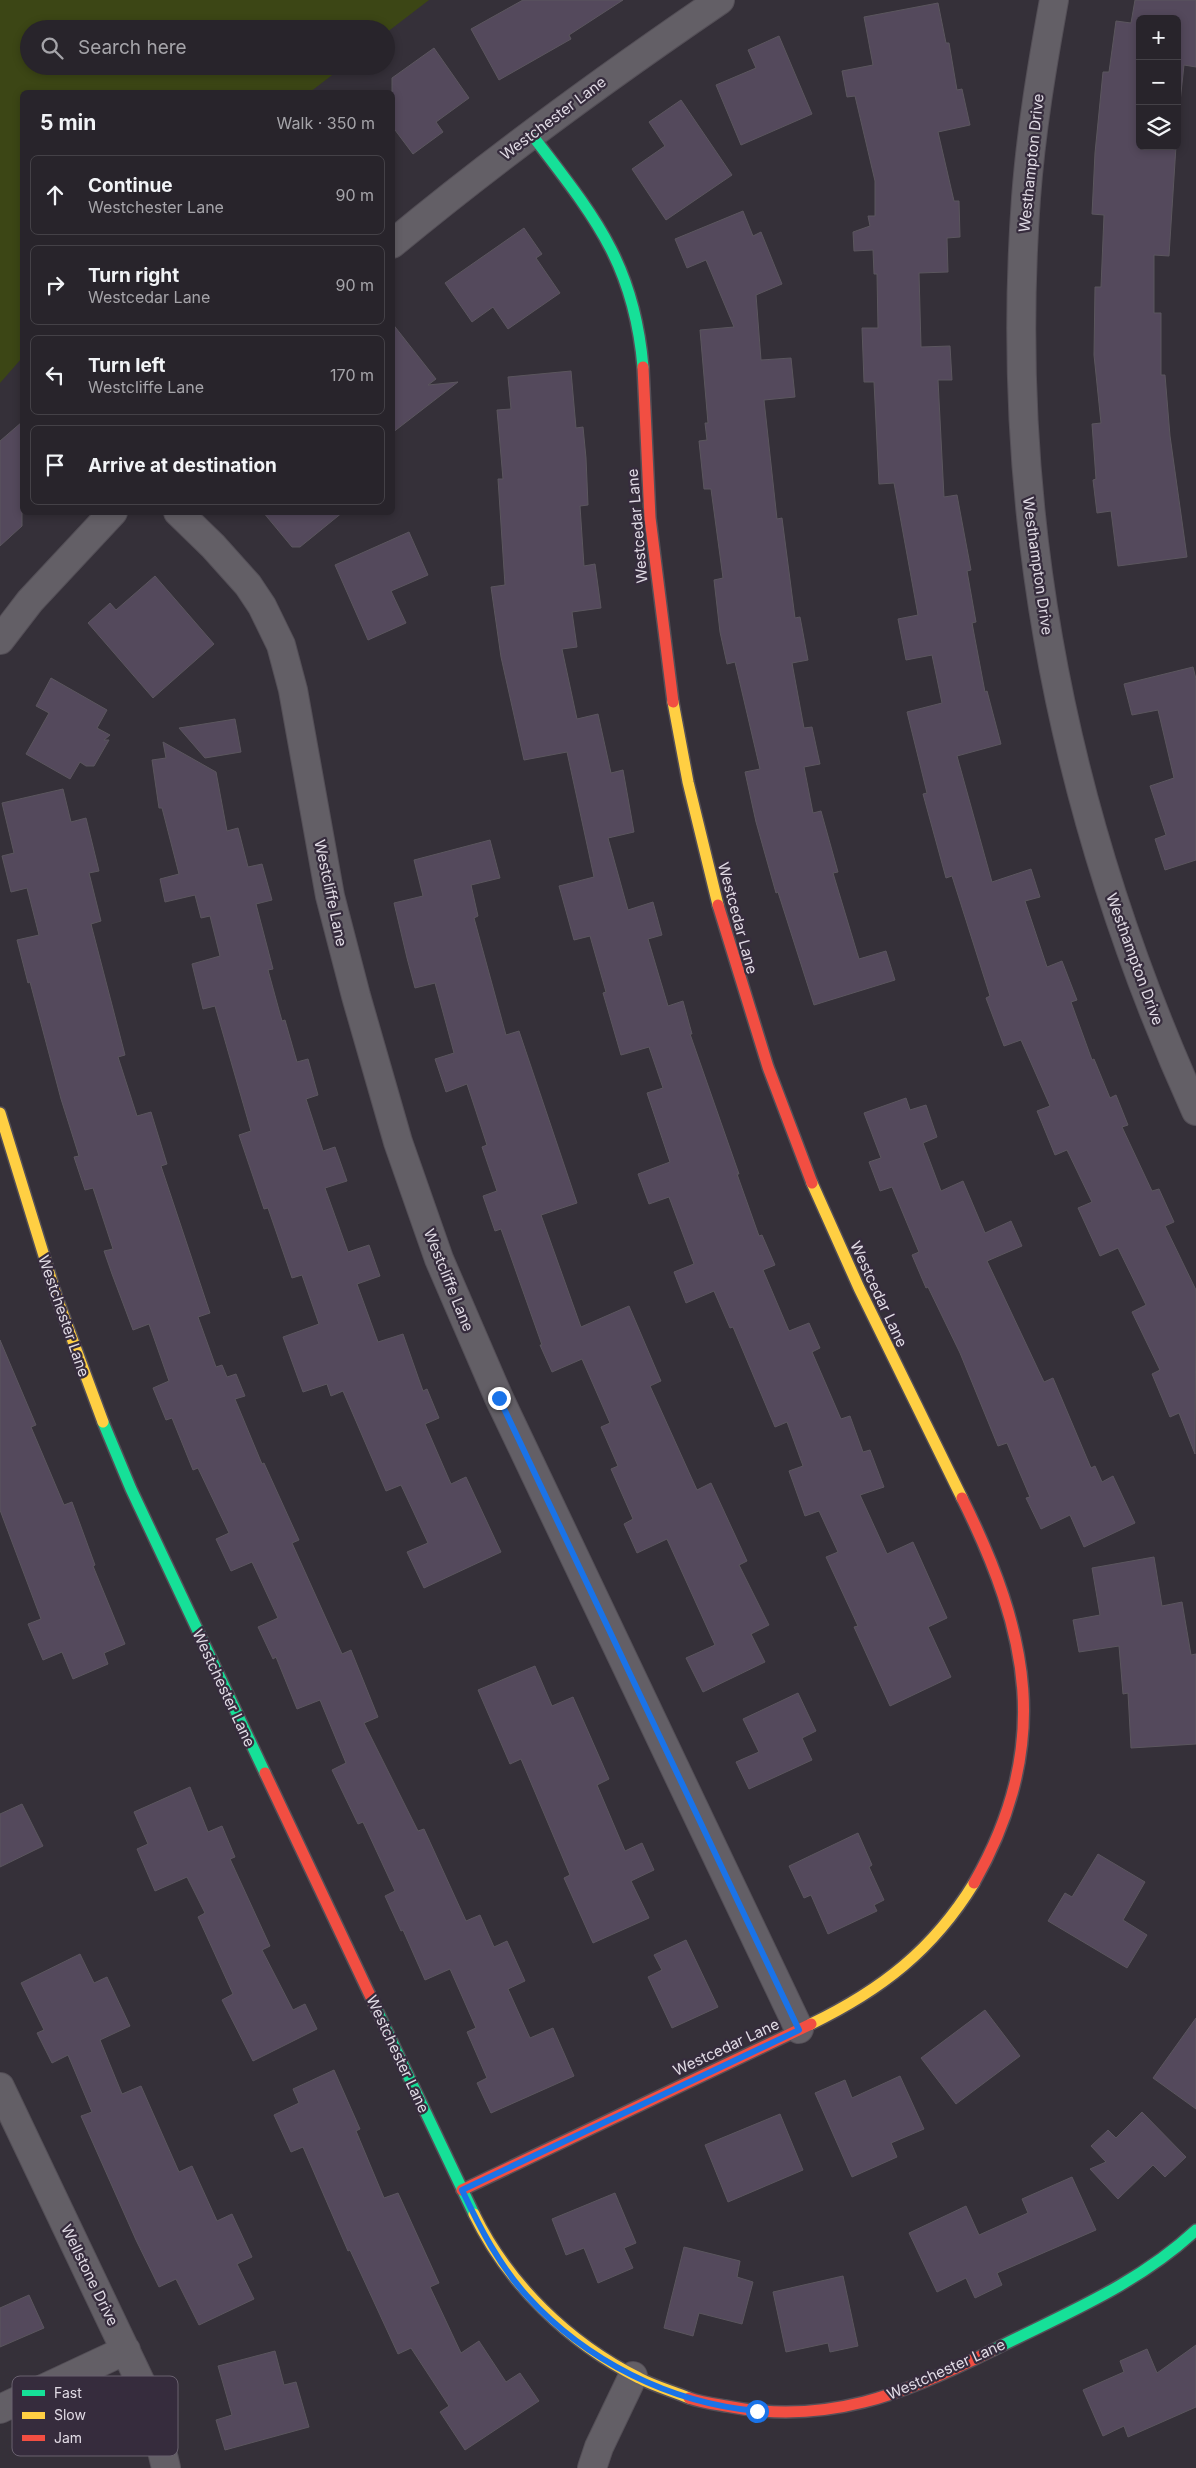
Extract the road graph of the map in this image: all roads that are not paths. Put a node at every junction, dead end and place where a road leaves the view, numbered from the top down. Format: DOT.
graph roads {
  1 [pos="720,0"];
  2 [pos="1054,0"];
  3 [pos="532,135"];
  4 [pos="395,242"];
  5 [pos="110,515"];
  6 [pos="181,515"];
  7 [pos="0,640"];
  8 [pos="1196,1111"];
  9 [pos="0,1113"];
  10 [pos="799,2030"];
  11 [pos="0,2087"];
  12 [pos="462,2190"];
  13 [pos="1196,2230"];
  14 [pos="126,2350"];
  15 [pos="70,2376"];
  16 [pos="136,2376"];
  17 [pos="633,2376"];
  18 [pos="12,2403"];
  19 [pos="0,2409"];
  20 [pos="592,2468"];
  1 -- 3 [label="street, Westchester Lane"];
  2 -- 8 [label="street, Westhampton Drive"];
  3 -- 4 [label="street, Westchester Lane"];
  3 -- 10 [label="street, Westcedar Lane"];
  5 -- 7 [label="street"];
  6 -- 10 [label="street, Westcliffe Lane"];
  9 -- 12 [label="street, Westchester Lane"];
  10 -- 12 [label="street, Westcedar Lane"];
  11 -- 14 [label="street, Wellstone Drive"];
  12 -- 17 [label="street, Westchester Lane"];
  13 -- 17 [label="street, Westchester Lane"];
  14 -- 15 [label="street"];
  14 -- 16 [label="street, Wellstone Drive"];
  17 -- 20 [label="street"];
  18 -- 19 [label="street"];
}
